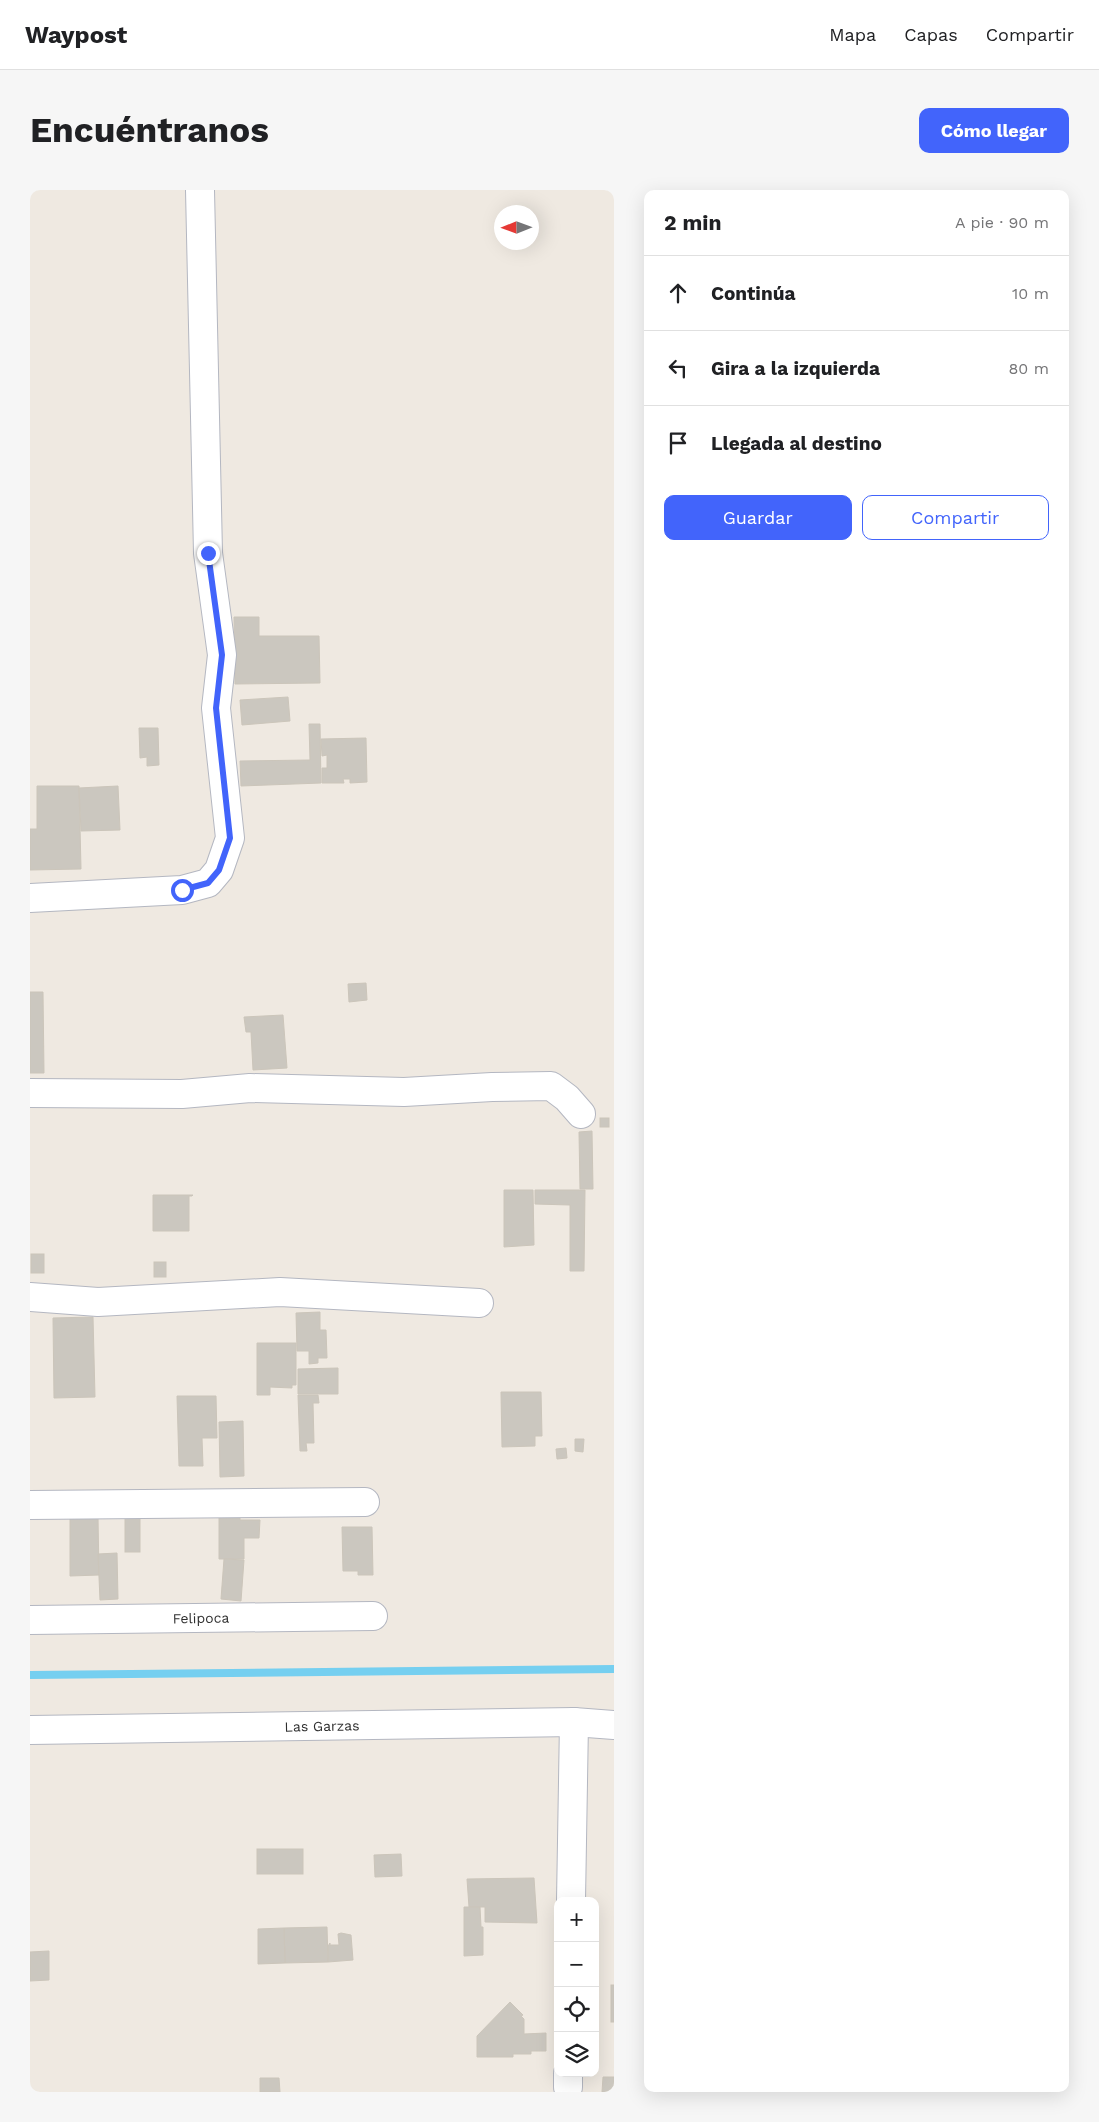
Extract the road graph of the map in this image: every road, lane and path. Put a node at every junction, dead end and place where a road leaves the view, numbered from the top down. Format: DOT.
graph roads {
  1 [pos="200,190"];
  2 [pos="30,898"];
  3 [pos="30,1093"];
  4 [pos="581,1114"];
  5 [pos="30,1297"];
  6 [pos="479,1303"];
  7 [pos="365,1502"];
  8 [pos="30,1505"];
  9 [pos="373,1616"];
  10 [pos="30,1620"];
  11 [pos="574,1722"];
  12 [pos="614,1725"];
  13 [pos="30,1730"];
  14 [pos="571,1897"];
  1 -- 2 [label="street"];
  3 -- 4 [label="street"];
  5 -- 6 [label="street"];
  7 -- 8 [label="street"];
  9 -- 10 [label="street, Felipoca"];
  11 -- 12 [label="street, Las Garzas"];
  11 -- 13 [label="street, Las Garzas"];
  11 -- 14 [label="street"];
}
